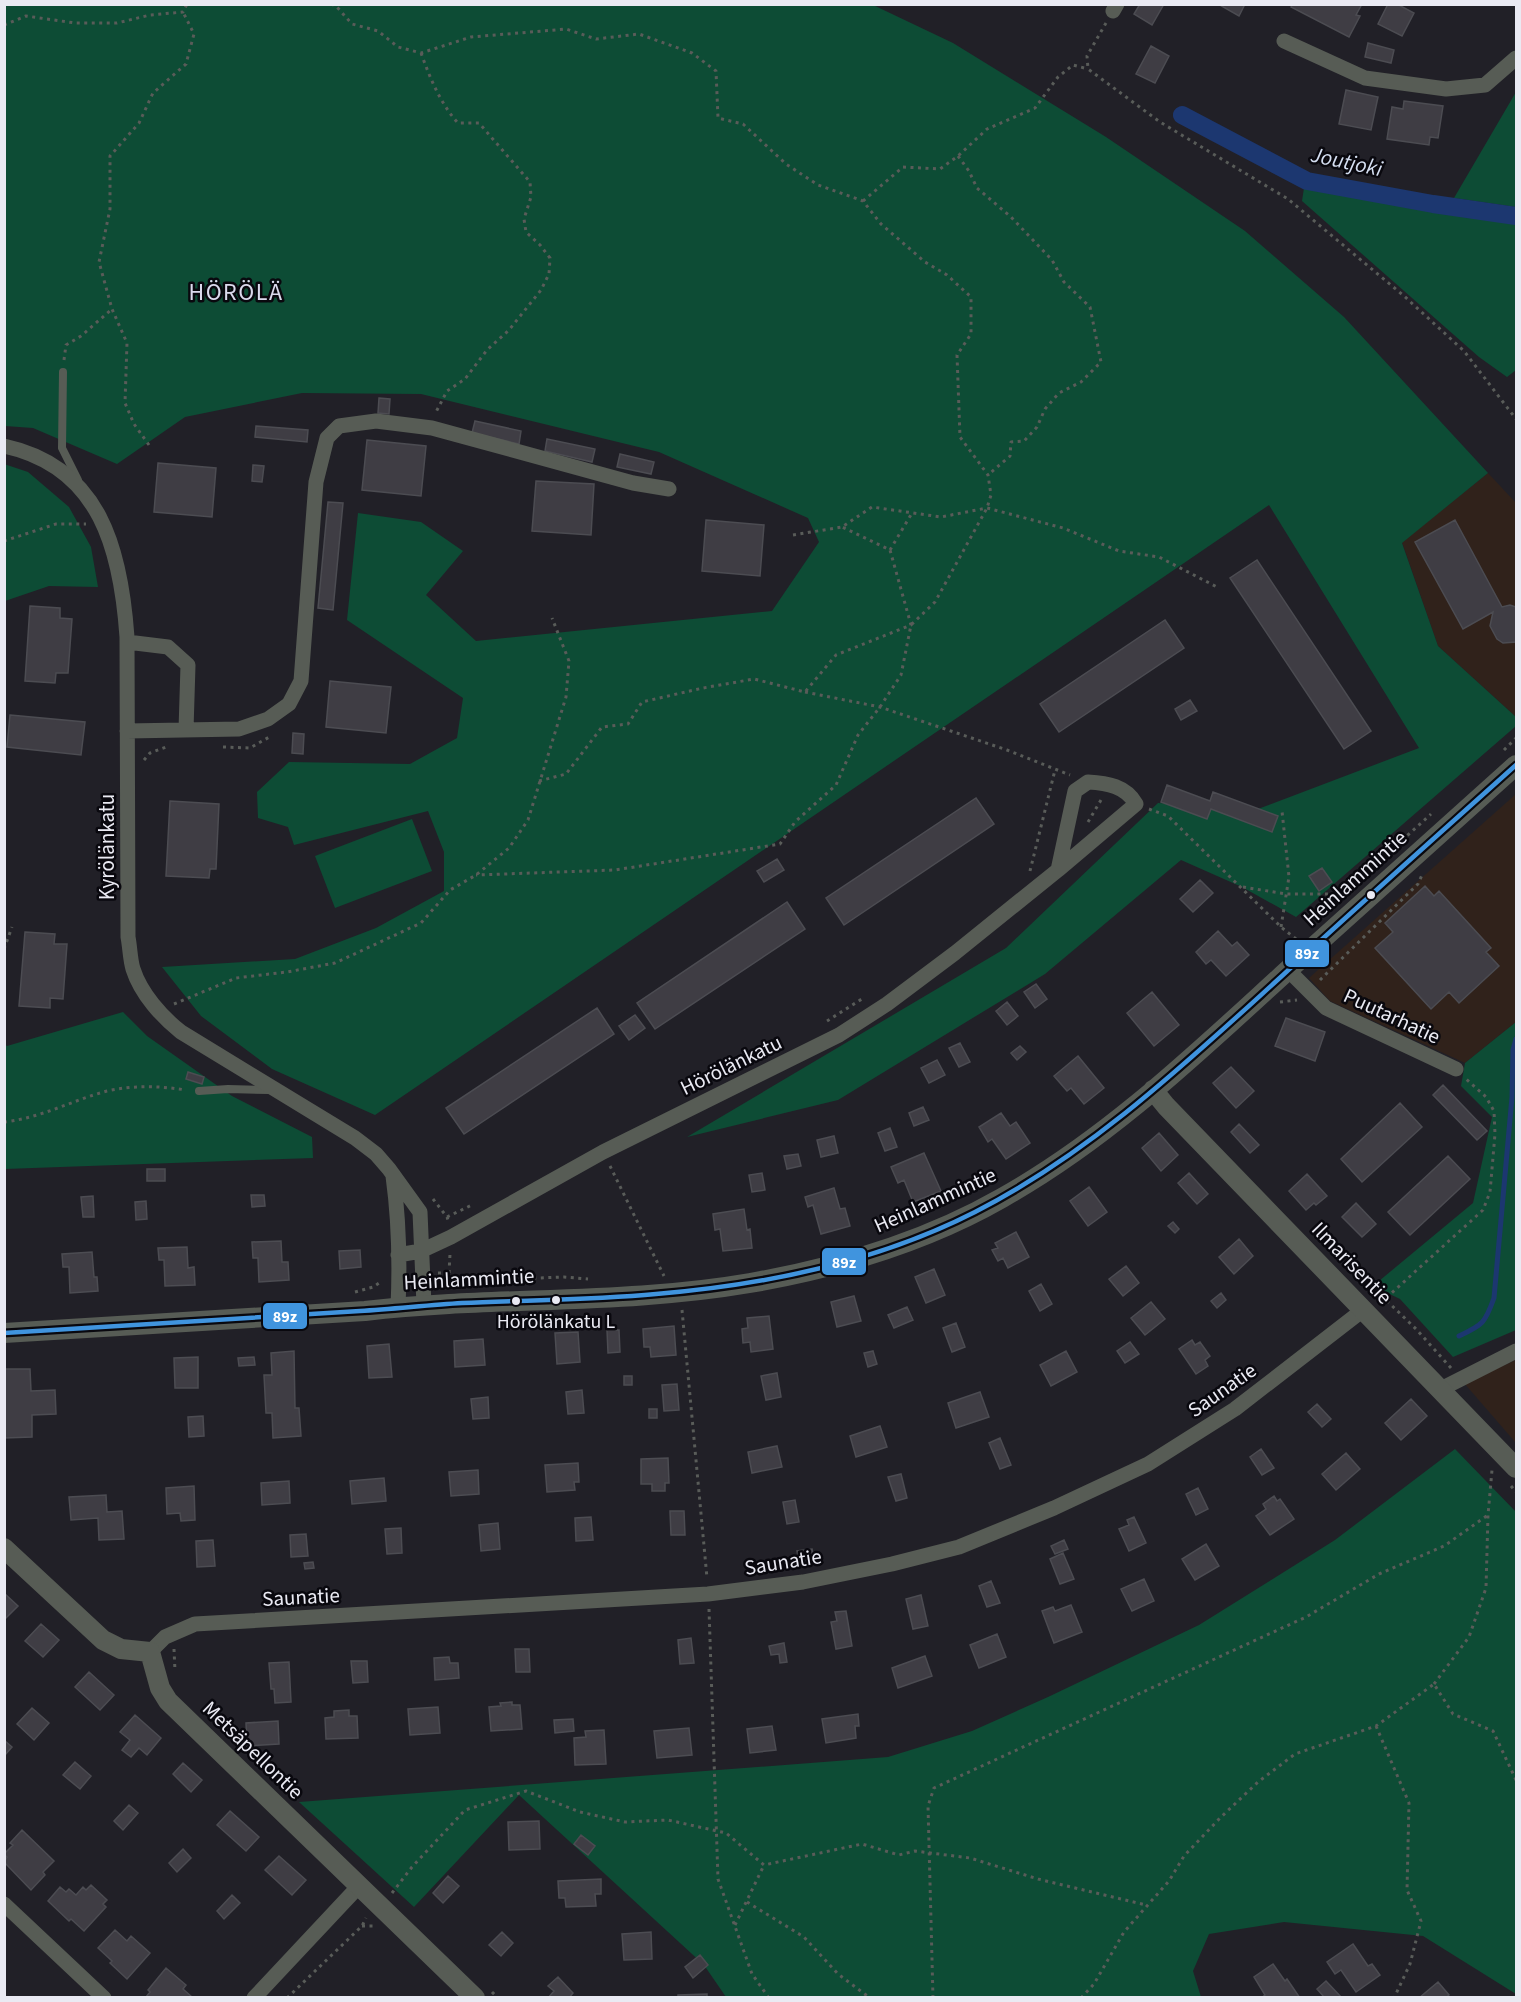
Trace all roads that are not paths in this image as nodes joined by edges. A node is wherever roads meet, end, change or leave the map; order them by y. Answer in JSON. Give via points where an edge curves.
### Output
{"nodes":[{"id":1,"x":1284,"y":41,"type":"dead end"},
{"id":2,"x":1516,"y":58,"type":"edge"},
{"id":3,"x":63,"y":372,"type":"road end"},
{"id":4,"x":4,"y":446,"type":"edge"},
{"id":5,"x":669,"y":489,"type":"dead end"},
{"id":6,"x":84,"y":492,"type":"junction"},
{"id":7,"x":127,"y":642,"type":"junction"},
{"id":8,"x":186,"y":730,"type":"junction"},
{"id":9,"x":128,"y":731,"type":"junction"},
{"id":10,"x":1516,"y":765,"type":"edge"},
{"id":11,"x":1058,"y":870,"type":"junction"},
{"id":12,"x":1288,"y":970,"type":"junction"},
{"id":13,"x":1456,"y":1069,"type":"road end"},
{"id":14,"x":1154,"y":1090,"type":"junction"},
{"id":15,"x":199,"y":1091,"type":"road end"},
{"id":16,"x":277,"y":1091,"type":"junction"},
{"id":17,"x":393,"y":1173,"type":"junction"},
{"id":18,"x":421,"y":1251,"type":"junction"},
{"id":19,"x":398,"y":1255,"type":"junction"},
{"id":20,"x":424,"y":1305,"type":"junction"},
{"id":21,"x":398,"y":1307,"type":"junction"},
{"id":22,"x":1363,"y":1310,"type":"junction"},
{"id":23,"x":4,"y":1333,"type":"edge"},
{"id":24,"x":1516,"y":1351,"type":"edge"},
{"id":25,"x":1441,"y":1389,"type":"junction"},
{"id":26,"x":1516,"y":1468,"type":"edge"},
{"id":27,"x":4,"y":1548,"type":"edge"},
{"id":28,"x":150,"y":1652,"type":"junction"},
{"id":29,"x":359,"y":1886,"type":"junction"},
{"id":30,"x":4,"y":1904,"type":"edge"},
{"id":31,"x":104,"y":1998,"type":"edge"},
{"id":32,"x":254,"y":1998,"type":"edge"},
{"id":33,"x":475,"y":1998,"type":"edge"}],
"edges":[{"from":1,"to":2,"type":"street","via":[[1365,78],[1446,89],[1485,84]]},
{"from":3,"to":6,"type":"lane","via":[[62,448]]},
{"from":4,"to":6,"type":"street","name":"Kyrölänkatu","via":[[48,463],[69,476]]},
{"from":5,"to":8,"type":"street","via":[[633,483],[432,428],[376,421],[339,426],[327,438],[316,482],[301,681],[290,704],[268,719],[239,729]]},
{"from":6,"to":7,"type":"street","name":"Kyrölänkatu","via":[[96,509],[118,561]]},
{"from":7,"to":8,"type":"street","via":[[168,646],[188,665]]},
{"from":7,"to":9,"type":"street","name":"Kyrölänkatu"},
{"from":8,"to":9,"type":"street"},
{"from":9,"to":16,"type":"street","name":"Kyrölänkatu","via":[[128,936],[133,970],[167,1021]]},
{"from":10,"to":12,"type":"street","name":"Heinlammintie"},
{"from":11,"to":11,"type":"street","name":"Hörölänkatu","via":[[1075,791],[1088,782],[1121,788],[1133,798],[1136,804]]},
{"from":11,"to":18,"type":"street","name":"Hörölänkatu","via":[[921,979],[839,1035],[603,1152]]},
{"from":12,"to":13,"type":"street","name":"Puutarhatie","via":[[1326,1008]]},
{"from":12,"to":14,"type":"street","name":"Heinlammintie"},
{"from":14,"to":20,"type":"street","name":"Heinlammintie","via":[[1078,1149],[1000,1200],[955,1222],[848,1261],[751,1283],[667,1295]]},
{"from":14,"to":22,"type":"street","name":"Ilmarisentie"},
{"from":15,"to":16,"type":"lane"},
{"from":16,"to":17,"type":"street","name":"Kyrölänkatu","via":[[355,1138]]},
{"from":17,"to":18,"type":"street","name":"Kyrölänkatu","via":[[420,1212]]},
{"from":17,"to":19,"type":"street"},
{"from":18,"to":19,"type":"street","name":"Hörölänkatu"},
{"from":18,"to":20,"type":"street","name":"Kyrölänkatu"},
{"from":19,"to":21,"type":"street"},
{"from":20,"to":21,"type":"street","name":"Heinlammintie"},
{"from":21,"to":23,"type":"street","name":"Heinlammintie"},
{"from":22,"to":25,"type":"street","name":"Ilmarisentie"},
{"from":22,"to":28,"type":"street","name":"Saunatie","via":[[1225,1415],[1148,1464],[959,1547],[803,1582],[708,1594],[195,1624],[165,1636]]},
{"from":24,"to":25,"type":"street"},
{"from":25,"to":26,"type":"street","name":"Ilmarisentie"},
{"from":27,"to":28,"type":"street","via":[[103,1640],[121,1649]]},
{"from":28,"to":29,"type":"street","name":"Metsäpellontie","via":[[160,1688],[168,1701]]},
{"from":29,"to":32,"type":"street"},
{"from":29,"to":33,"type":"street","name":"Metsäpellontie","via":[[383,1898]]},
{"from":30,"to":31,"type":"street"}]}
